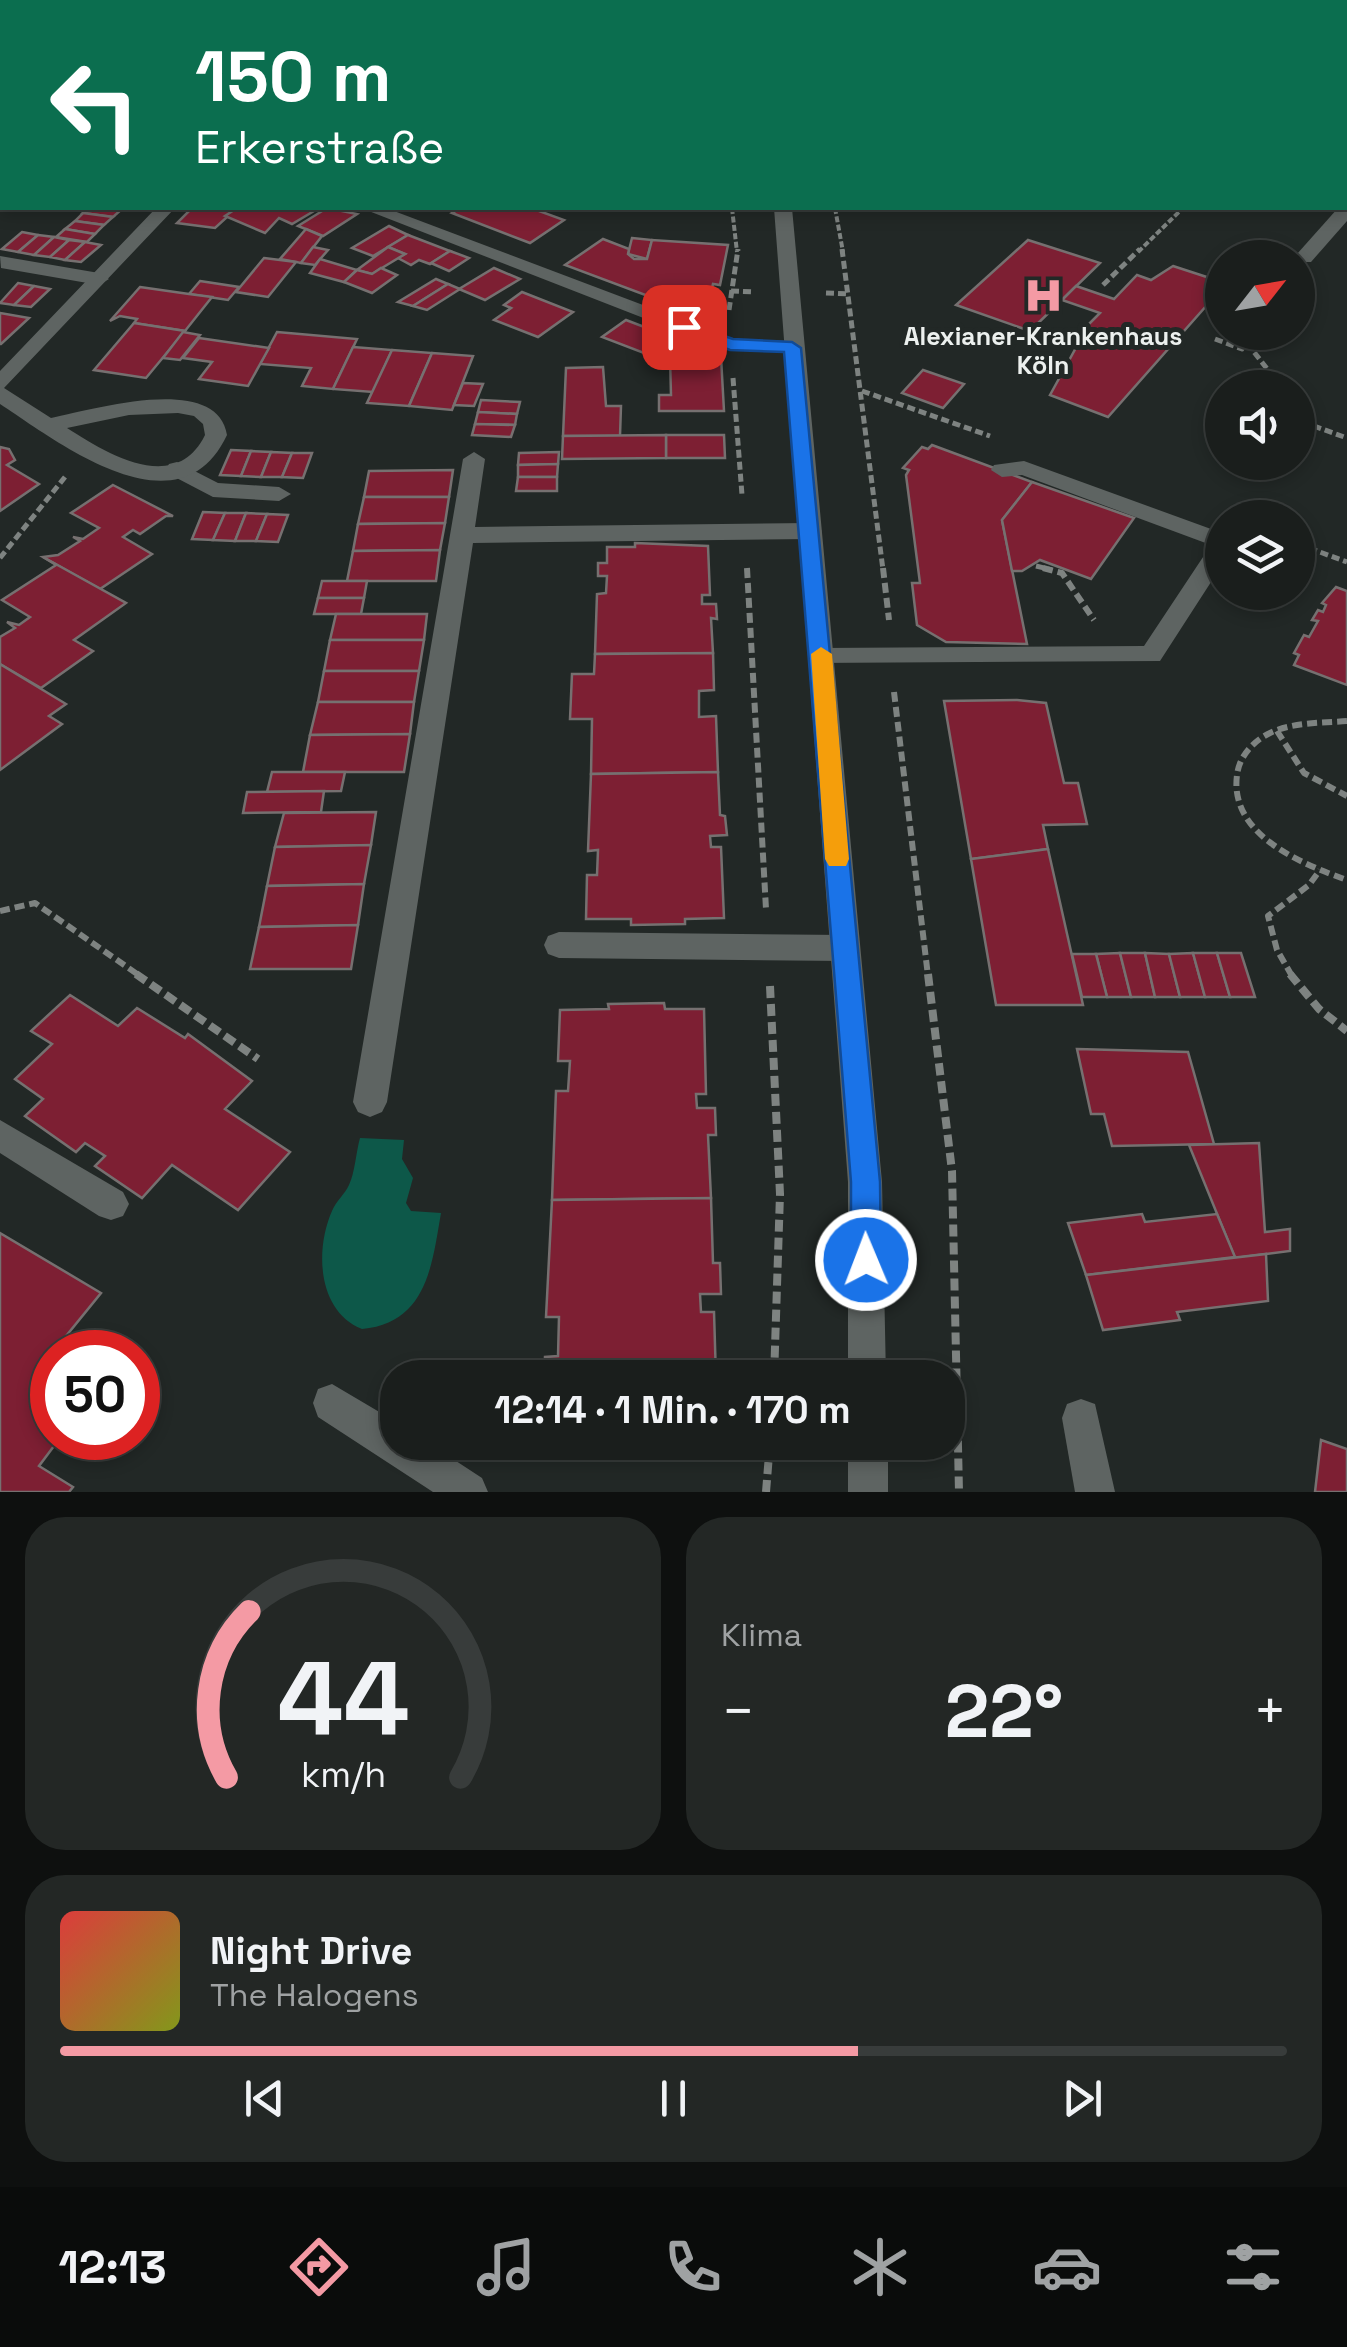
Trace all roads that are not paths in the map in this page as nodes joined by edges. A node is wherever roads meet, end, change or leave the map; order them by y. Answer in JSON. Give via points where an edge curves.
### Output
{"nodes":[{"id":1,"x":164,"y":210,"type":"edge"},
{"id":2,"x":375,"y":210,"type":"edge"},
{"id":3,"x":783,"y":210,"type":"edge"},
{"id":4,"x":1346,"y":210,"type":"edge"},
{"id":5,"x":1315,"y":245,"type":"edge"},
{"id":6,"x":0,"y":262,"type":"edge"},
{"id":7,"x":99,"y":279,"type":"junction"},
{"id":8,"x":792,"y":348,"type":"junction"},
{"id":9,"x":0,"y":383,"type":"edge"},
{"id":10,"x":0,"y":394,"type":"edge"},
{"id":11,"x":49,"y":425,"type":"junction"},
{"id":12,"x":474,"y":459,"type":"dead end"},
{"id":13,"x":178,"y":469,"type":"junction"},
{"id":14,"x":1002,"y":470,"type":"dead end"},
{"id":15,"x":279,"y":494,"type":"dead end"},
{"id":16,"x":810,"y":531,"type":"junction"},
{"id":17,"x":462,"y":535,"type":"junction"},
{"id":18,"x":1205,"y":537,"type":"edge"},
{"id":19,"x":1205,"y":571,"type":"edge"},
{"id":20,"x":822,"y":656,"type":"junction"},
{"id":21,"x":559,"y":945,"type":"dead end"},
{"id":22,"x":844,"y":948,"type":"junction"},
{"id":23,"x":370,"y":1102,"type":"dead end"},
{"id":24,"x":0,"y":1135,"type":"edge"},
{"id":25,"x":111,"y":1204,"type":"dead end"},
{"id":26,"x":867,"y":1360,"type":"edge"},
{"id":27,"x":332,"y":1404,"type":"dead end"},
{"id":28,"x":1082,"y":1418,"type":"dead end"},
{"id":29,"x":868,"y":1460,"type":"edge"},
{"id":30,"x":468,"y":1492,"type":"edge"},
{"id":31,"x":868,"y":1492,"type":"edge"},
{"id":32,"x":1095,"y":1492,"type":"edge"}],
"edges":[{"from":1,"to":7,"type":"street"},
{"from":2,"to":8,"type":"street","via":[[730,344]]},
{"from":3,"to":8,"type":"street"},
{"from":4,"to":5,"type":"street"},
{"from":6,"to":7,"type":"street"},
{"from":7,"to":9,"type":"street"},
{"from":8,"to":16,"type":"street"},
{"from":10,"to":11,"type":"street"},
{"from":11,"to":13,"type":"street","via":[[136,472]]},
{"from":11,"to":13,"type":"street","via":[[160,407],[202,412],[214,424],[216,440],[209,455]]},
{"from":12,"to":17,"type":"street"},
{"from":13,"to":15,"type":"street","via":[[214,490]]},
{"from":14,"to":18,"type":"street","via":[[1024,468]]},
{"from":16,"to":17,"type":"street"},
{"from":16,"to":20,"type":"street"},
{"from":17,"to":23,"type":"street"},
{"from":19,"to":20,"type":"street","via":[[1152,655]]},
{"from":20,"to":22,"type":"street"},
{"from":21,"to":22,"type":"street"},
{"from":22,"to":26,"type":"street","via":[[865,1182]]},
{"from":24,"to":25,"type":"street"},
{"from":27,"to":30,"type":"street"},
{"from":28,"to":32,"type":"street"},
{"from":29,"to":31,"type":"street"}]}
